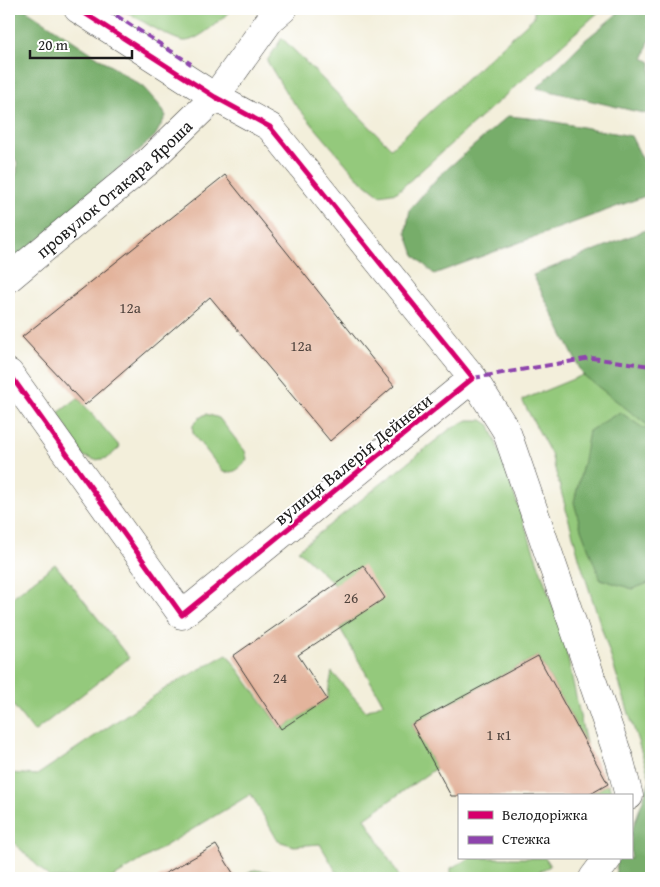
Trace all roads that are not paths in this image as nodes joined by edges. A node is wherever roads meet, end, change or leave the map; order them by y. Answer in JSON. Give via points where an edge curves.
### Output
{"nodes":[{"id":1,"x":78,"y":9,"type":"edge"},
{"id":2,"x":283,"y":9,"type":"edge"},
{"id":3,"x":215,"y":97,"type":"junction"},
{"id":4,"x":9,"y":278,"type":"edge"},
{"id":5,"x":9,"y":373,"type":"edge"},
{"id":6,"x":473,"y":378,"type":"junction"},
{"id":7,"x":628,"y":794,"type":"edge"},
{"id":8,"x":606,"y":860,"type":"edge"},
{"id":9,"x":593,"y":878,"type":"edge"}],
"edges":[{"from":1,"to":3,"type":"street"},
{"from":2,"to":3,"type":"street","name":"провулок Отакара Яроша","via":[[270,20]]},
{"from":3,"to":4,"type":"street","name":"провулок Отакара Яроша","via":[[149,161]]},
{"from":3,"to":6,"type":"street","via":[[270,127]]},
{"from":5,"to":6,"type":"street","name":"вулиця Валерія Дейнеки","via":[[182,615]]},
{"from":6,"to":7,"type":"street","via":[[506,430]]},
{"from":8,"to":9,"type":"street"}]}
